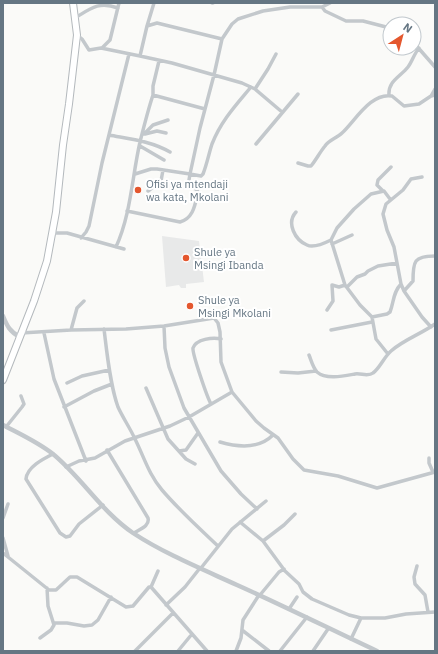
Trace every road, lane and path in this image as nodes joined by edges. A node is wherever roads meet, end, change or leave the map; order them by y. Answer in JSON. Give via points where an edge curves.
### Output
{"nodes":[{"id":1,"x":73,"y":3,"type":"edge"},
{"id":2,"x":119,"y":3,"type":"edge"},
{"id":3,"x":154,"y":3,"type":"edge"},
{"id":4,"x":330,"y":3,"type":"edge"},
{"id":5,"x":322,"y":7,"type":"junction"},
{"id":6,"x":118,"y":8,"type":"junction"},
{"id":7,"x":75,"y":18,"type":"junction"},
{"id":8,"x":147,"y":26,"type":"junction"},
{"id":9,"x":382,"y":26,"type":"edge"},
{"id":10,"x":77,"y":35,"type":"junction"},
{"id":11,"x":222,"y":39,"type":"junction"},
{"id":12,"x":102,"y":48,"type":"junction"},
{"id":13,"x":422,"y":52,"type":"edge"},
{"id":14,"x":129,"y":54,"type":"junction"},
{"id":15,"x":276,"y":54,"type":"dead end"},
{"id":16,"x":140,"y":56,"type":"junction"},
{"id":17,"x":414,"y":56,"type":"edge"},
{"id":18,"x":159,"y":61,"type":"junction"},
{"id":19,"x":435,"y":67,"type":"edge"},
{"id":20,"x":214,"y":75,"type":"junction"},
{"id":21,"x":251,"y":87,"type":"junction"},
{"id":22,"x":255,"y":89,"type":"junction"},
{"id":23,"x":435,"y":89,"type":"edge"},
{"id":24,"x":153,"y":94,"type":"junction"},
{"id":25,"x":298,"y":94,"type":"dead end"},
{"id":26,"x":389,"y":95,"type":"junction"},
{"id":27,"x":433,"y":96,"type":"edge"},
{"id":28,"x":205,"y":109,"type":"junction"},
{"id":29,"x":282,"y":112,"type":"junction"},
{"id":30,"x":168,"y":120,"type":"dead end"},
{"id":31,"x":166,"y":133,"type":"dead end"},
{"id":32,"x":109,"y":135,"type":"junction"},
{"id":33,"x":143,"y":135,"type":"junction"},
{"id":34,"x":140,"y":144,"type":"junction"},
{"id":35,"x":256,"y":144,"type":"dead end"},
{"id":36,"x":170,"y":152,"type":"dead end"},
{"id":37,"x":164,"y":160,"type":"dead end"},
{"id":38,"x":298,"y":163,"type":"dead end"},
{"id":39,"x":391,"y":167,"type":"dead end"},
{"id":40,"x":163,"y":170,"type":"junction"},
{"id":41,"x":135,"y":174,"type":"junction"},
{"id":42,"x":190,"y":174,"type":"junction"},
{"id":43,"x":422,"y":177,"type":"dead end"},
{"id":44,"x":148,"y":191,"type":"dead end"},
{"id":45,"x":384,"y":191,"type":"junction"},
{"id":46,"x":390,"y":199,"type":"junction"},
{"id":47,"x":127,"y":211,"type":"junction"},
{"id":48,"x":296,"y":212,"type":"dead end"},
{"id":49,"x":53,"y":234,"type":"junction"},
{"id":50,"x":352,"y":234,"type":"dead end"},
{"id":51,"x":81,"y":238,"type":"junction"},
{"id":52,"x":332,"y":242,"type":"junction"},
{"id":53,"x":116,"y":247,"type":"junction"},
{"id":54,"x":124,"y":249,"type":"dead end"},
{"id":55,"x":435,"y":256,"type":"edge"},
{"id":56,"x":397,"y":263,"type":"junction"},
{"id":57,"x":402,"y":284,"type":"junction"},
{"id":58,"x":346,"y":286,"type":"junction"},
{"id":59,"x":404,"y":291,"type":"junction"},
{"id":60,"x":84,"y":301,"type":"dead end"},
{"id":61,"x":328,"y":310,"type":"dead end"},
{"id":62,"x":3,"y":316,"type":"edge"},
{"id":63,"x":372,"y":317,"type":"junction"},
{"id":64,"x":372,"y":322,"type":"junction"},
{"id":65,"x":433,"y":325,"type":"edge"},
{"id":66,"x":164,"y":326,"type":"junction"},
{"id":67,"x":104,"y":329,"type":"junction"},
{"id":68,"x":70,"y":330,"type":"junction"},
{"id":69,"x":331,"y":330,"type":"dead end"},
{"id":70,"x":44,"y":332,"type":"junction"},
{"id":71,"x":20,"y":335,"type":"junction"},
{"id":72,"x":221,"y":339,"type":"junction"},
{"id":73,"x":388,"y":354,"type":"junction"},
{"id":74,"x":309,"y":355,"type":"dead end"},
{"id":75,"x":109,"y":370,"type":"junction"},
{"id":76,"x":316,"y":371,"type":"junction"},
{"id":77,"x":281,"y":372,"type":"dead end"},
{"id":78,"x":3,"y":380,"type":"edge"},
{"id":79,"x":67,"y":383,"type":"dead end"},
{"id":80,"x":112,"y":384,"type":"junction"},
{"id":81,"x":146,"y":388,"type":"dead end"},
{"id":82,"x":232,"y":392,"type":"junction"},
{"id":83,"x":21,"y":396,"type":"dead end"},
{"id":84,"x":211,"y":404,"type":"junction"},
{"id":85,"x":64,"y":407,"type":"junction"},
{"id":86,"x":189,"y":418,"type":"junction"},
{"id":87,"x":4,"y":426,"type":"edge"},
{"id":88,"x":163,"y":429,"type":"junction"},
{"id":89,"x":198,"y":433,"type":"junction"},
{"id":90,"x":273,"y":435,"type":"junction"},
{"id":91,"x":135,"y":437,"type":"junction"},
{"id":92,"x":220,"y":442,"type":"dead end"},
{"id":93,"x":107,"y":450,"type":"junction"},
{"id":94,"x":179,"y":451,"type":"junction"},
{"id":95,"x":53,"y":454,"type":"junction"},
{"id":96,"x":429,"y":458,"type":"dead end"},
{"id":97,"x":86,"y":461,"type":"junction"},
{"id":98,"x":195,"y":464,"type":"dead end"},
{"id":99,"x":66,"y":467,"type":"junction"},
{"id":100,"x":434,"y":472,"type":"edge"},
{"id":101,"x":266,"y":501,"type":"dead end"},
{"id":102,"x":8,"y":504,"type":"dead end"},
{"id":103,"x":103,"y":505,"type":"junction"},
{"id":104,"x":257,"y":509,"type":"junction"},
{"id":105,"x":295,"y":514,"type":"dead end"},
{"id":106,"x":3,"y":518,"type":"edge"},
{"id":107,"x":240,"y":522,"type":"junction"},
{"id":108,"x":134,"y":533,"type":"junction"},
{"id":109,"x":3,"y":538,"type":"edge"},
{"id":110,"x":263,"y":541,"type":"junction"},
{"id":111,"x":218,"y":546,"type":"junction"},
{"id":112,"x":3,"y":553,"type":"edge"},
{"id":113,"x":8,"y":556,"type":"junction"},
{"id":114,"x":418,"y":566,"type":"dead end"},
{"id":115,"x":200,"y":568,"type":"junction"},
{"id":116,"x":284,"y":569,"type":"junction"},
{"id":117,"x":158,"y":571,"type":"dead end"},
{"id":118,"x":151,"y":587,"type":"junction"},
{"id":119,"x":47,"y":588,"type":"junction"},
{"id":120,"x":259,"y":595,"type":"junction"},
{"id":121,"x":111,"y":597,"type":"junction"},
{"id":122,"x":297,"y":597,"type":"dead end"},
{"id":123,"x":166,"y":605,"type":"junction"},
{"id":124,"x":289,"y":609,"type":"junction"},
{"id":125,"x":428,"y":612,"type":"junction"},
{"id":126,"x":435,"y":612,"type":"edge"},
{"id":127,"x":173,"y":613,"type":"junction"},
{"id":128,"x":307,"y":617,"type":"junction"},
{"id":129,"x":361,"y":618,"type":"junction"},
{"id":130,"x":54,"y":623,"type":"junction"},
{"id":131,"x":328,"y":629,"type":"junction"},
{"id":132,"x":242,"y":630,"type":"junction"},
{"id":133,"x":192,"y":634,"type":"junction"},
{"id":134,"x":40,"y":638,"type":"dead end"},
{"id":135,"x":351,"y":639,"type":"junction"},
{"id":136,"x":135,"y":651,"type":"edge"},
{"id":137,"x":178,"y":651,"type":"edge"},
{"id":138,"x":206,"y":651,"type":"edge"},
{"id":139,"x":236,"y":651,"type":"edge"},
{"id":140,"x":269,"y":651,"type":"edge"},
{"id":141,"x":280,"y":651,"type":"edge"},
{"id":142,"x":314,"y":651,"type":"edge"},
{"id":143,"x":377,"y":651,"type":"edge"}],
"edges":[{"from":1,"to":7,"type":"highway"},
{"from":2,"to":6,"type":"street"},
{"from":3,"to":8,"type":"street"},
{"from":4,"to":5,"type":"street"},
{"from":5,"to":9,"type":"street","via":[[346,21],[363,21]]},
{"from":5,"to":11,"type":"street","via":[[284,7],[244,17],[232,24]]},
{"from":6,"to":7,"type":"street","via":[[99,5]]},
{"from":6,"to":12,"type":"street","via":[[110,40]]},
{"from":7,"to":10,"type":"highway"},
{"from":8,"to":11,"type":"street","via":[[157,23]]},
{"from":8,"to":16,"type":"street"},
{"from":10,"to":12,"type":"street","via":[[82,38],[89,50]]},
{"from":10,"to":49,"type":"highway"},
{"from":11,"to":20,"type":"street"},
{"from":12,"to":14,"type":"street"},
{"from":13,"to":19,"type":"street"},
{"from":14,"to":16,"type":"street"},
{"from":14,"to":32,"type":"street"},
{"from":15,"to":22,"type":"street"},
{"from":16,"to":18,"type":"street"},
{"from":17,"to":26,"type":"street","via":[[409,66],[389,87]]},
{"from":18,"to":20,"type":"street"},
{"from":18,"to":24,"type":"street"},
{"from":20,"to":21,"type":"street"},
{"from":20,"to":28,"type":"street"},
{"from":21,"to":22,"type":"street"},
{"from":21,"to":42,"type":"street","via":[[232,108],[219,129],[203,174]]},
{"from":22,"to":29,"type":"street"},
{"from":23,"to":27,"type":"street"},
{"from":24,"to":28,"type":"street"},
{"from":24,"to":33,"type":"street"},
{"from":25,"to":29,"type":"street"},
{"from":26,"to":27,"type":"street","via":[[404,106],[419,104]]},
{"from":26,"to":38,"type":"street","via":[[375,99],[359,113],[344,131],[326,144],[311,166]]},
{"from":28,"to":42,"type":"street"},
{"from":29,"to":35,"type":"street"},
{"from":30,"to":33,"type":"street","via":[[153,125]]},
{"from":31,"to":33,"type":"street","via":[[157,131]]},
{"from":32,"to":34,"type":"street"},
{"from":32,"to":51,"type":"street","via":[[89,226]]},
{"from":33,"to":34,"type":"street"},
{"from":34,"to":36,"type":"street","via":[[156,145]]},
{"from":34,"to":37,"type":"street"},
{"from":34,"to":41,"type":"street"},
{"from":39,"to":45,"type":"street","via":[[377,183]]},
{"from":40,"to":41,"type":"street","via":[[151,169]]},
{"from":40,"to":42,"type":"street"},
{"from":40,"to":44,"type":"street","via":[[161,181]]},
{"from":41,"to":47,"type":"street"},
{"from":42,"to":47,"type":"street","via":[[188,186],[198,192],[193,212],[184,221],[176,222]]},
{"from":43,"to":46,"type":"street","via":[[411,179],[403,190]]},
{"from":45,"to":46,"type":"street"},
{"from":45,"to":52,"type":"street","via":[[371,194],[354,209],[337,228]]},
{"from":46,"to":56,"type":"street","via":[[383,214]]},
{"from":47,"to":53,"type":"street"},
{"from":48,"to":52,"type":"street","via":[[291,220],[291,228],[297,238],[308,246]]},
{"from":49,"to":51,"type":"street","via":[[64,232]]},
{"from":49,"to":71,"type":"highway","via":[[41,282]]},
{"from":50,"to":52,"type":"street"},
{"from":51,"to":53,"type":"street"},
{"from":52,"to":58,"type":"street"},
{"from":53,"to":54,"type":"street"},
{"from":55,"to":59,"type":"street","via":[[420,257],[416,260],[413,281]]},
{"from":56,"to":57,"type":"street"},
{"from":56,"to":58,"type":"street","via":[[378,266]]},
{"from":57,"to":59,"type":"street"},
{"from":57,"to":63,"type":"street","via":[[396,289],[390,312]]},
{"from":58,"to":61,"type":"street","via":[[332,285],[333,301]]},
{"from":58,"to":63,"type":"street"},
{"from":59,"to":65,"type":"street","via":[[422,317]]},
{"from":60,"to":68,"type":"street","via":[[77,308]]},
{"from":62,"to":71,"type":"street","via":[[8,328]]},
{"from":63,"to":64,"type":"street"},
{"from":64,"to":69,"type":"street"},
{"from":64,"to":73,"type":"street","via":[[376,339]]},
{"from":65,"to":73,"type":"street"},
{"from":66,"to":67,"type":"street"},
{"from":66,"to":72,"type":"street","via":[[214,318],[218,323]]},
{"from":66,"to":86,"type":"street","via":[[168,367]]},
{"from":67,"to":68,"type":"street"},
{"from":67,"to":75,"type":"street"},
{"from":68,"to":70,"type":"street"},
{"from":70,"to":71,"type":"street"},
{"from":70,"to":85,"type":"street","via":[[52,373]]},
{"from":71,"to":78,"type":"highway"},
{"from":72,"to":82,"type":"street","via":[[221,362]]},
{"from":72,"to":84,"type":"street","via":[[211,338],[193,349]]},
{"from":73,"to":76,"type":"street","via":[[375,372],[370,374],[327,376]]},
{"from":74,"to":76,"type":"street"},
{"from":75,"to":79,"type":"street","via":[[82,376]]},
{"from":75,"to":80,"type":"street"},
{"from":76,"to":77,"type":"street"},
{"from":80,"to":85,"type":"street"},
{"from":80,"to":91,"type":"street","via":[[119,408]]},
{"from":81,"to":88,"type":"street"},
{"from":82,"to":84,"type":"street"},
{"from":82,"to":90,"type":"street","via":[[251,415]]},
{"from":83,"to":87,"type":"street","via":[[24,404]]},
{"from":84,"to":86,"type":"street"},
{"from":85,"to":97,"type":"street"},
{"from":86,"to":88,"type":"street"},
{"from":86,"to":89,"type":"street"},
{"from":87,"to":95,"type":"street"},
{"from":88,"to":91,"type":"street"},
{"from":88,"to":94,"type":"street"},
{"from":89,"to":94,"type":"street","via":[[187,449]]},
{"from":89,"to":104,"type":"street","via":[[221,471]]},
{"from":90,"to":92,"type":"street","via":[[251,445]]},
{"from":90,"to":100,"type":"street","via":[[306,471],[338,476],[374,488]]},
{"from":91,"to":93,"type":"street"},
{"from":91,"to":111,"type":"street","via":[[148,468],[162,490]]},
{"from":93,"to":97,"type":"street"},
{"from":93,"to":108,"type":"street","via":[[149,521]]},
{"from":94,"to":98,"type":"street","via":[[189,462]]},
{"from":95,"to":99,"type":"street"},
{"from":95,"to":103,"type":"street","via":[[33,467],[26,479],[60,533],[66,537],[70,536],[79,524]]},
{"from":96,"to":100,"type":"street"},
{"from":97,"to":99,"type":"street","via":[[79,461]]},
{"from":99,"to":103,"type":"street"},
{"from":101,"to":104,"type":"street"},
{"from":102,"to":106,"type":"street"},
{"from":103,"to":108,"type":"street"},
{"from":104,"to":107,"type":"street"},
{"from":105,"to":110,"type":"street"},
{"from":107,"to":110,"type":"street"},
{"from":107,"to":111,"type":"street"},
{"from":108,"to":115,"type":"street"},
{"from":109,"to":113,"type":"street"},
{"from":110,"to":116,"type":"street"},
{"from":111,"to":115,"type":"street"},
{"from":112,"to":113,"type":"street"},
{"from":113,"to":119,"type":"street"},
{"from":114,"to":125,"type":"street","via":[[414,576],[415,584],[426,595]]},
{"from":115,"to":120,"type":"street"},
{"from":115,"to":123,"type":"street"},
{"from":116,"to":120,"type":"street"},
{"from":116,"to":129,"type":"street","via":[[307,596]]},
{"from":117,"to":118,"type":"street"},
{"from":118,"to":121,"type":"street","via":[[130,607]]},
{"from":118,"to":123,"type":"street"},
{"from":119,"to":121,"type":"street","via":[[56,590],[70,577],[77,577]]},
{"from":119,"to":130,"type":"street","via":[[48,606]]},
{"from":120,"to":124,"type":"street"},
{"from":120,"to":132,"type":"street","via":[[243,620]]},
{"from":121,"to":130,"type":"street","via":[[98,620],[92,625]]},
{"from":122,"to":124,"type":"street"},
{"from":123,"to":127,"type":"street"},
{"from":124,"to":128,"type":"street"},
{"from":125,"to":126,"type":"street"},
{"from":125,"to":129,"type":"street","via":[[386,618]]},
{"from":127,"to":133,"type":"street"},
{"from":127,"to":136,"type":"street"},
{"from":128,"to":131,"type":"street"},
{"from":128,"to":141,"type":"street"},
{"from":129,"to":135,"type":"street"},
{"from":130,"to":134,"type":"street","via":[[51,630]]},
{"from":131,"to":135,"type":"street"},
{"from":131,"to":142,"type":"street"},
{"from":132,"to":139,"type":"street"},
{"from":132,"to":140,"type":"street"},
{"from":133,"to":137,"type":"street"},
{"from":133,"to":138,"type":"street"},
{"from":135,"to":143,"type":"street"}]}
